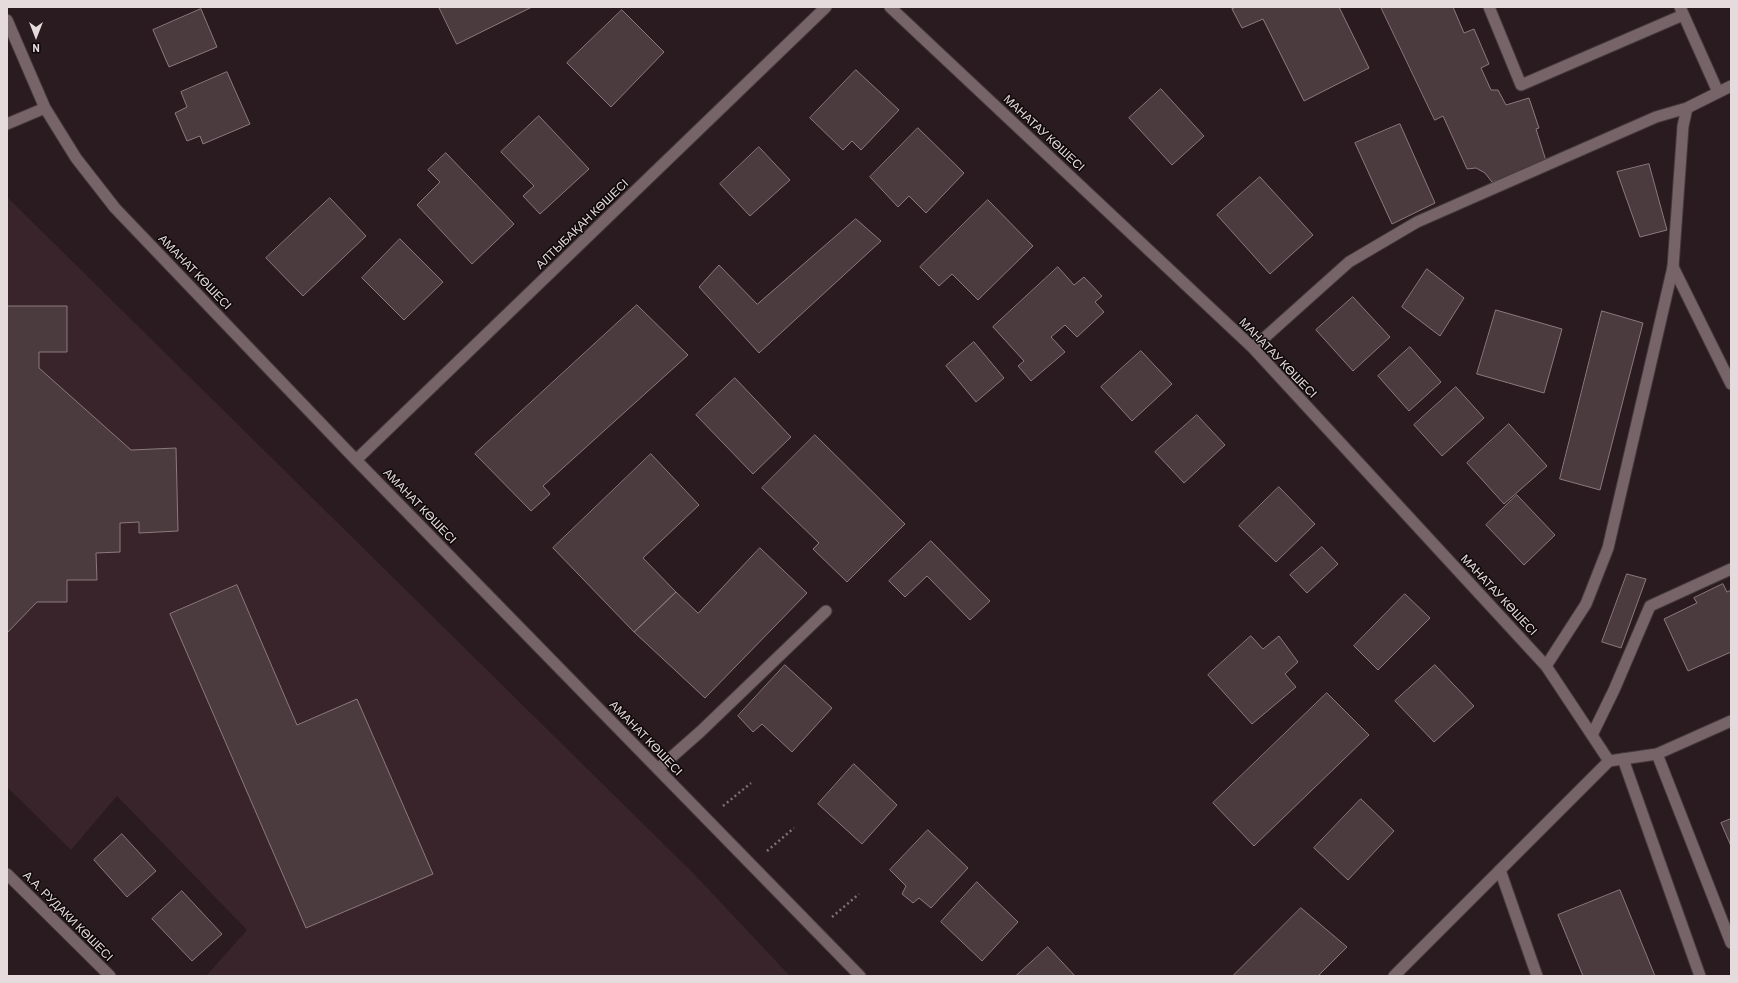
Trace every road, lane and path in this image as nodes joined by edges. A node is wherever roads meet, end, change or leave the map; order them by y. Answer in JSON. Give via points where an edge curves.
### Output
{"nodes":[{"id":1,"x":826,"y":7,"type":"edge"},
{"id":2,"x":890,"y":7,"type":"edge"},
{"id":3,"x":1489,"y":7,"type":"edge"},
{"id":4,"x":1682,"y":11,"type":"edge"},
{"id":5,"x":7,"y":20,"type":"edge"},
{"id":6,"x":1731,"y":86,"type":"edge"},
{"id":7,"x":1718,"y":92,"type":"junction"},
{"id":8,"x":46,"y":108,"type":"junction"},
{"id":9,"x":1687,"y":108,"type":"junction"},
{"id":10,"x":7,"y":124,"type":"edge"},
{"id":11,"x":1673,"y":267,"type":"junction"},
{"id":12,"x":1253,"y":348,"type":"junction"},
{"id":13,"x":1731,"y":384,"type":"edge"},
{"id":14,"x":356,"y":460,"type":"junction"},
{"id":15,"x":1731,"y":569,"type":"edge"},
{"id":16,"x":826,"y":611,"type":"dead end"},
{"id":17,"x":1546,"y":666,"type":"junction"},
{"id":18,"x":1731,"y":721,"type":"edge"},
{"id":19,"x":1592,"y":735,"type":"junction"},
{"id":20,"x":1657,"y":754,"type":"junction"},
{"id":21,"x":1623,"y":759,"type":"junction"},
{"id":22,"x":1609,"y":761,"type":"junction"},
{"id":23,"x":658,"y":769,"type":"junction"},
{"id":24,"x":750,"y":783,"type":"dead end"},
{"id":25,"x":707,"y":820,"type":"junction"},
{"id":26,"x":794,"y":828,"type":"dead end"},
{"id":27,"x":751,"y":865,"type":"junction"},
{"id":28,"x":1500,"y":870,"type":"junction"},
{"id":29,"x":7,"y":874,"type":"edge"},
{"id":30,"x":859,"y":894,"type":"dead end"},
{"id":31,"x":816,"y":931,"type":"junction"},
{"id":32,"x":1731,"y":942,"type":"edge"},
{"id":33,"x":110,"y":976,"type":"edge"},
{"id":34,"x":860,"y":976,"type":"edge"},
{"id":35,"x":1394,"y":976,"type":"edge"},
{"id":36,"x":1538,"y":976,"type":"edge"},
{"id":37,"x":1700,"y":976,"type":"edge"}],
"edges":[{"from":1,"to":14,"type":"street","name":"АЛТЫБАҚАН КӨШЕСІ"},
{"from":2,"to":12,"type":"street","name":"МАНАТАУ КӨШЕСІ"},
{"from":3,"to":4,"type":"street","via":[[1521,84]]},
{"from":4,"to":7,"type":"street"},
{"from":5,"to":8,"type":"street","name":"АМАНАТ КӨШЕСІ"},
{"from":6,"to":7,"type":"street"},
{"from":7,"to":9,"type":"street"},
{"from":8,"to":10,"type":"street"},
{"from":8,"to":14,"type":"street","name":"АМАНАТ КӨШЕСІ","via":[[76,158],[116,208]]},
{"from":9,"to":11,"type":"street","via":[[1683,126]]},
{"from":9,"to":12,"type":"street","via":[[1656,117],[1417,222],[1349,262]]},
{"from":11,"to":13,"type":"street"},
{"from":11,"to":17,"type":"street","via":[[1608,548],[1586,604]]},
{"from":12,"to":17,"type":"street","name":"МАНАТАУ КӨШЕСІ"},
{"from":14,"to":23,"type":"street","name":"АМАНАТ КӨШЕСІ"},
{"from":15,"to":19,"type":"street","via":[[1650,606]]},
{"from":16,"to":23,"type":"street"},
{"from":17,"to":19,"type":"street","name":"МАНАТАУ КӨШЕСІ"},
{"from":18,"to":20,"type":"street"},
{"from":19,"to":22,"type":"street","name":"МАНАТАУ КӨШЕСІ"},
{"from":20,"to":21,"type":"street"},
{"from":20,"to":32,"type":"street"},
{"from":21,"to":22,"type":"street"},
{"from":21,"to":37,"type":"street"},
{"from":22,"to":28,"type":"street"},
{"from":23,"to":25,"type":"street","name":"АМАНАТ КӨШЕСІ"},
{"from":24,"to":25,"type":"path"},
{"from":25,"to":27,"type":"street","name":"АМАНАТ КӨШЕСІ"},
{"from":26,"to":27,"type":"path"},
{"from":27,"to":31,"type":"street","name":"АМАНАТ КӨШЕСІ"},
{"from":28,"to":35,"type":"street"},
{"from":28,"to":36,"type":"street"},
{"from":29,"to":33,"type":"street","name":"А.А. РУДАКИ КӨШЕСІ"},
{"from":30,"to":31,"type":"path"},
{"from":31,"to":34,"type":"street","name":"АМАНАТ КӨШЕСІ"}]}
